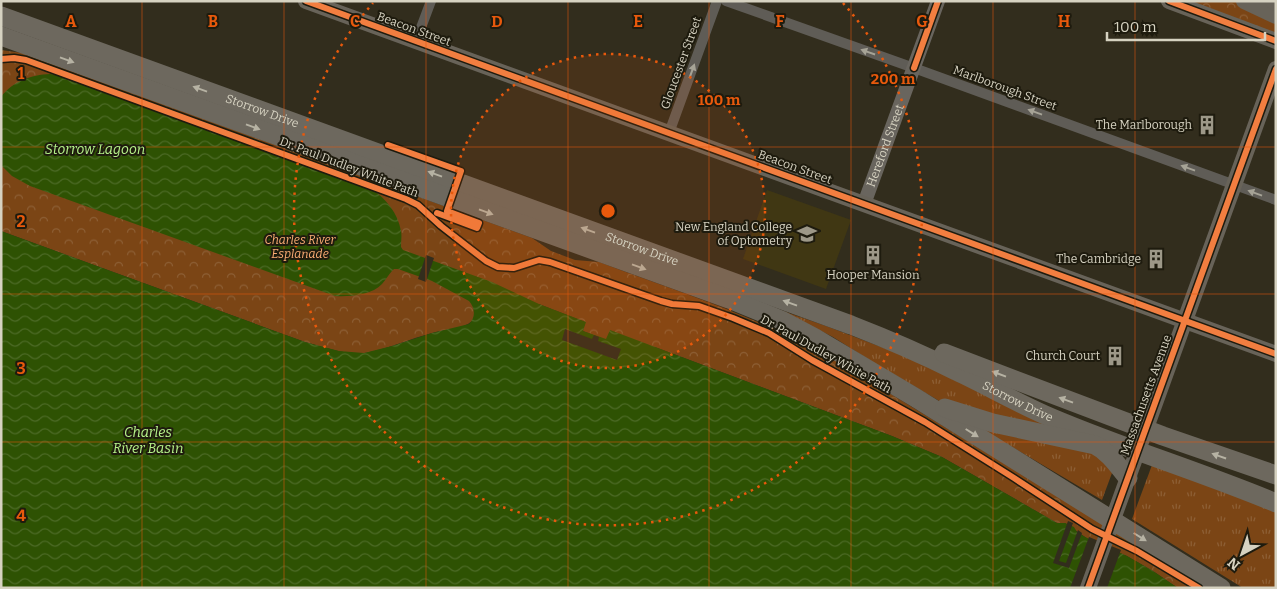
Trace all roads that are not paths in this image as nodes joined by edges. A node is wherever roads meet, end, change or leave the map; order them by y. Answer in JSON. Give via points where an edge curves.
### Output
{"nodes":[{"id":1,"x":306,"y":1,"type":"edge"},
{"id":2,"x":431,"y":1,"type":"edge"},
{"id":3,"x":717,"y":1,"type":"edge"},
{"id":4,"x":726,"y":1,"type":"edge"},
{"id":5,"x":938,"y":1,"type":"edge"},
{"id":6,"x":1169,"y":1,"type":"edge"},
{"id":7,"x":1244,"y":1,"type":"edge"},
{"id":8,"x":1,"y":16,"type":"edge"},
{"id":9,"x":1276,"y":16,"type":"edge"},
{"id":10,"x":1,"y":36,"type":"edge"},
{"id":11,"x":416,"y":41,"type":"junction"},
{"id":12,"x":1276,"y":41,"type":"edge"},
{"id":13,"x":914,"y":68,"type":"junction"},
{"id":14,"x":1276,"y":69,"type":"edge"},
{"id":15,"x":669,"y":133,"type":"junction"},
{"id":16,"x":1233,"y":185,"type":"junction"},
{"id":17,"x":1276,"y":200,"type":"edge"},
{"id":18,"x":864,"y":204,"type":"junction"},
{"id":19,"x":836,"y":320,"type":"junction"},
{"id":20,"x":1184,"y":321,"type":"junction"},
{"id":21,"x":1276,"y":354,"type":"edge"},
{"id":22,"x":916,"y":398,"type":"junction"},
{"id":23,"x":1272,"y":475,"type":"edge"},
{"id":24,"x":1128,"y":478,"type":"junction"},
{"id":25,"x":1276,"y":503,"type":"edge"},
{"id":26,"x":1088,"y":588,"type":"edge"},
{"id":27,"x":1221,"y":588,"type":"edge"}],
"edges":[{"from":1,"to":11,"type":"main road","name":"Beacon Street"},
{"from":2,"to":11,"type":"street"},
{"from":15,"to":3,"type":"street","name":"Gloucester Street","one_way":true},
{"from":13,"to":4,"type":"street","name":"Marlborough Street","one_way":true},
{"from":5,"to":13,"type":"main road","name":"Hereford Street"},
{"from":6,"to":12,"type":"main road"},
{"from":7,"to":9,"type":"main road"},
{"from":19,"to":8,"type":"highway","name":"Storrow Drive","one_way":true},
{"from":10,"to":22,"type":"highway","name":"Storrow Drive","one_way":true,"via":[[746,306],[815,338]]},
{"from":11,"to":15,"type":"main road","name":"Beacon Street"},
{"from":16,"to":13,"type":"street","name":"Marlborough Street","one_way":true},
{"from":13,"to":18,"type":"main road","name":"Hereford Street"},
{"from":14,"to":16,"type":"main road","name":"Massachusetts Avenue"},
{"from":15,"to":18,"type":"main road","name":"Beacon Street"},
{"from":17,"to":16,"type":"street","name":"Marlborough Street","one_way":true},
{"from":16,"to":20,"type":"main road","name":"Massachusetts Avenue"},
{"from":18,"to":20,"type":"main road","name":"Beacon Street"},
{"from":23,"to":19,"type":"highway","one_way":true,"via":[[886,332]]},
{"from":19,"to":25,"type":"highway","name":"Storrow Drive","via":[[956,371],[1051,418]]},
{"from":20,"to":21,"type":"main road","name":"Beacon Street"},
{"from":20,"to":24,"type":"main road","name":"Massachusetts Avenue"},
{"from":22,"to":24,"type":"highway","via":[[976,418],[1098,447]]},
{"from":22,"to":27,"type":"highway","name":"Storrow Drive","one_way":true},
{"from":24,"to":26,"type":"main road","name":"Massachusetts Avenue"}]}
